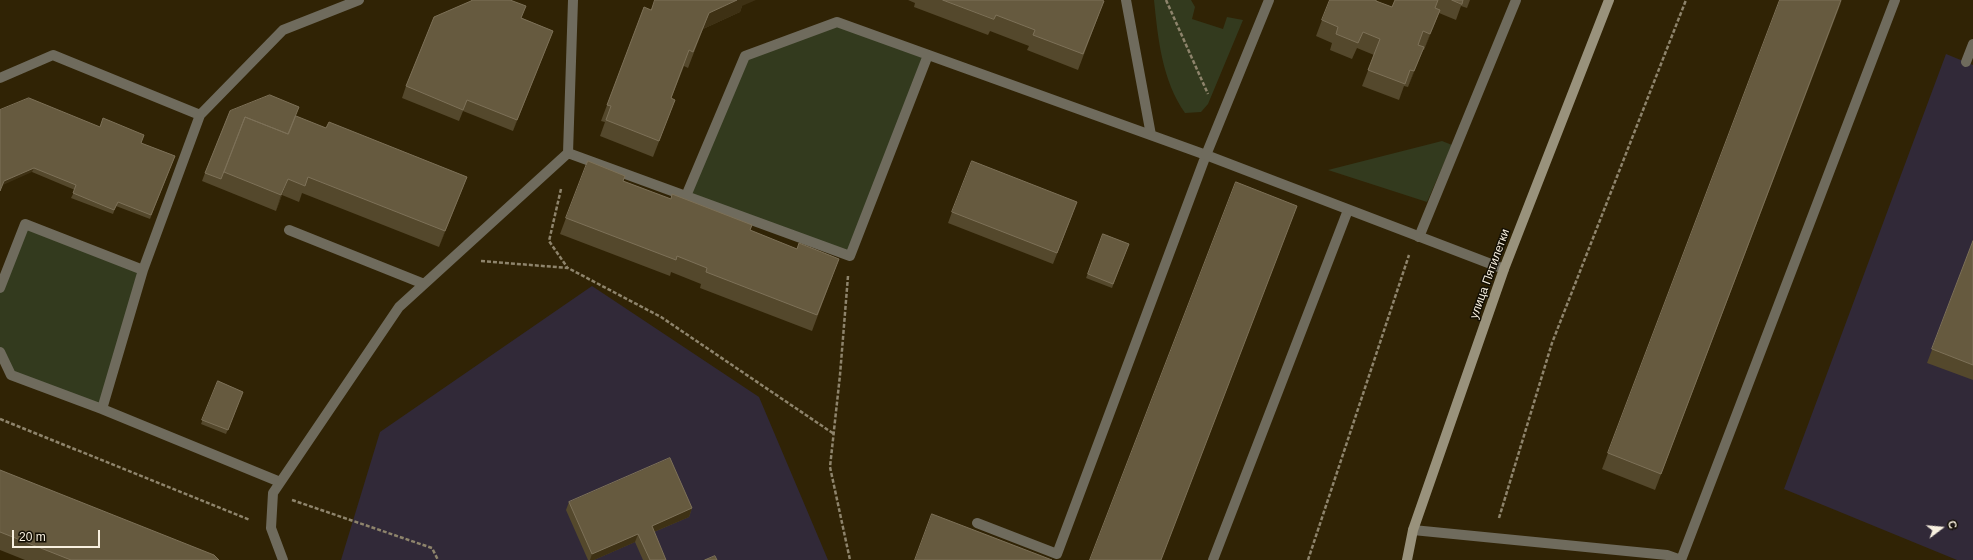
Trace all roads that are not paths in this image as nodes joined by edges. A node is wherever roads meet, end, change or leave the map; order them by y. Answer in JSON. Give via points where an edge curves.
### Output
{"nodes":[{"id":1,"x":359,"y":0,"type":"edge"},
{"id":2,"x":573,"y":0,"type":"edge"},
{"id":3,"x":1126,"y":0,"type":"edge"},
{"id":4,"x":1269,"y":0,"type":"edge"},
{"id":5,"x":1516,"y":0,"type":"edge"},
{"id":6,"x":1609,"y":0,"type":"edge"},
{"id":7,"x":1895,"y":0,"type":"edge"},
{"id":8,"x":1973,"y":44,"type":"edge"},
{"id":9,"x":928,"y":55,"type":"junction"},
{"id":10,"x":1966,"y":62,"type":"dead end"},
{"id":11,"x":0,"y":78,"type":"edge"},
{"id":12,"x":200,"y":115,"type":"junction"},
{"id":13,"x":1151,"y":135,"type":"junction"},
{"id":14,"x":568,"y":153,"type":"junction"},
{"id":15,"x":1206,"y":155,"type":"junction"},
{"id":16,"x":686,"y":196,"type":"junction"},
{"id":17,"x":1348,"y":210,"type":"junction"},
{"id":18,"x":288,"y":230,"type":"dead end"},
{"id":19,"x":1419,"y":237,"type":"junction"},
{"id":20,"x":1504,"y":269,"type":"junction"},
{"id":21,"x":143,"y":270,"type":"junction"},
{"id":22,"x":424,"y":284,"type":"junction"},
{"id":23,"x":0,"y":288,"type":"edge"},
{"id":24,"x":0,"y":352,"type":"edge"},
{"id":25,"x":102,"y":409,"type":"junction"},
{"id":26,"x":280,"y":482,"type":"junction"},
{"id":27,"x":977,"y":522,"type":"dead end"},
{"id":28,"x":1413,"y":530,"type":"junction"},
{"id":29,"x":283,"y":560,"type":"edge"},
{"id":30,"x":1213,"y":560,"type":"edge"},
{"id":31,"x":1407,"y":560,"type":"edge"},
{"id":32,"x":1681,"y":560,"type":"edge"}],
"edges":[{"from":1,"to":12,"type":"street","via":[[283,30]]},
{"from":2,"to":14,"type":"street"},
{"from":3,"to":13,"type":"street"},
{"from":4,"to":15,"type":"street"},
{"from":5,"to":19,"type":"street"},
{"from":6,"to":20,"type":"main road","name":"улица Пятилетки"},
{"from":7,"to":32,"type":"street"},
{"from":8,"to":10,"type":"street"},
{"from":9,"to":13,"type":"street"},
{"from":9,"to":16,"type":"street","via":[[837,22],[745,56]]},
{"from":9,"to":16,"type":"street","via":[[850,256]]},
{"from":11,"to":12,"type":"street","via":[[53,56]]},
{"from":12,"to":21,"type":"street"},
{"from":13,"to":15,"type":"street"},
{"from":14,"to":16,"type":"street"},
{"from":14,"to":22,"type":"street"},
{"from":15,"to":17,"type":"street"},
{"from":15,"to":27,"type":"street","via":[[1057,554]]},
{"from":17,"to":19,"type":"street"},
{"from":17,"to":30,"type":"street"},
{"from":18,"to":22,"type":"street"},
{"from":19,"to":20,"type":"street"},
{"from":20,"to":28,"type":"main road","name":"улица Пятилетки"},
{"from":21,"to":23,"type":"street","via":[[26,224]]},
{"from":21,"to":25,"type":"street"},
{"from":22,"to":26,"type":"street","via":[[399,307]]},
{"from":24,"to":25,"type":"street","via":[[11,375]]},
{"from":25,"to":26,"type":"street"},
{"from":26,"to":29,"type":"street","via":[[273,493],[271,528]]},
{"from":28,"to":31,"type":"main road","name":"улица Пятилетки"},
{"from":28,"to":32,"type":"street","via":[[1668,555]]}]}
